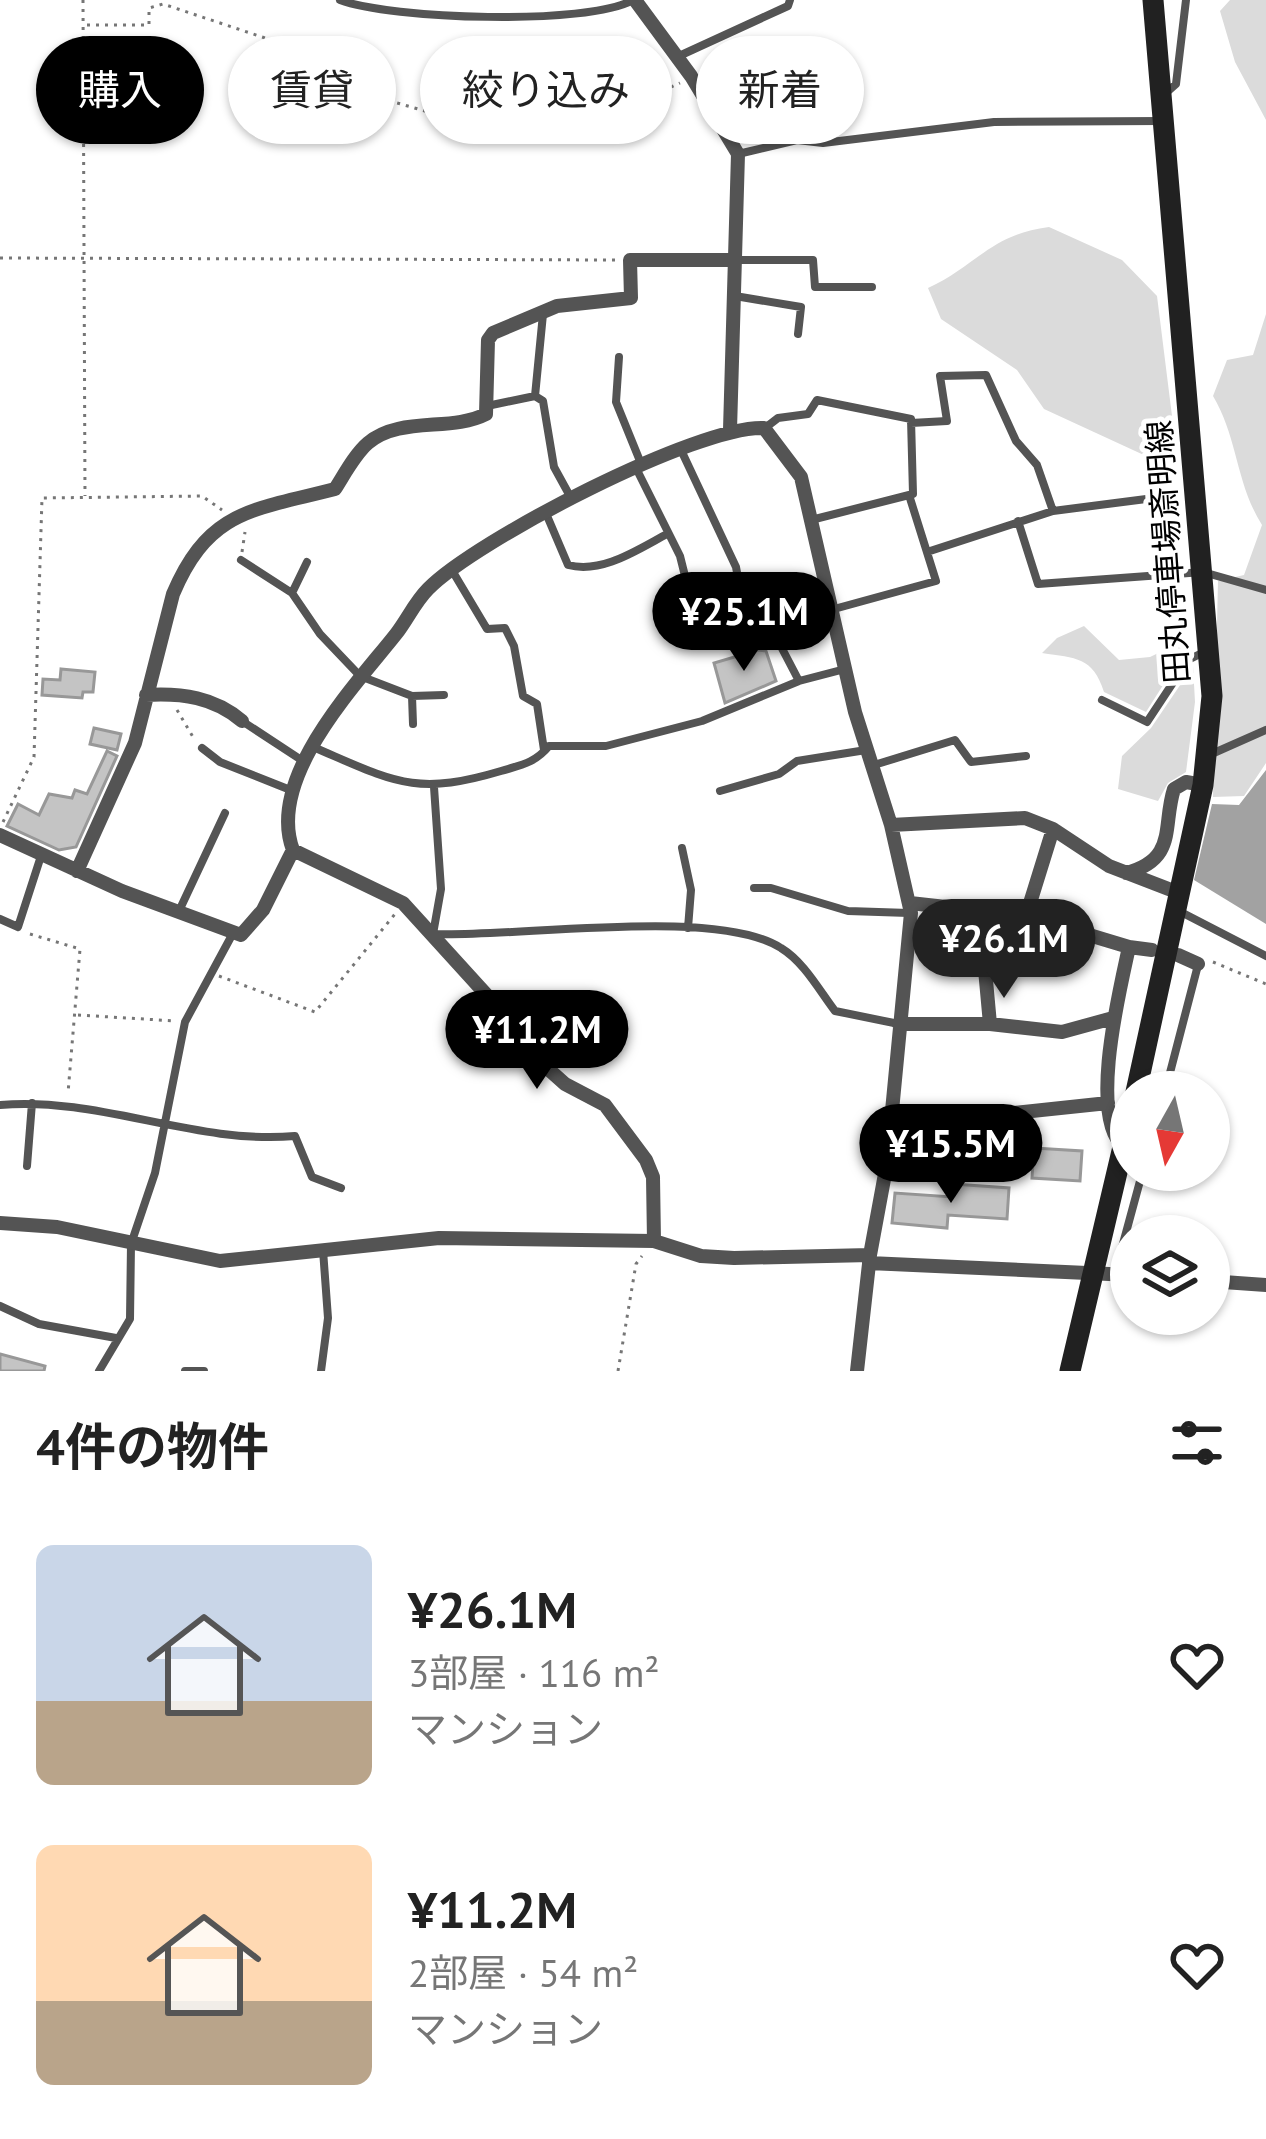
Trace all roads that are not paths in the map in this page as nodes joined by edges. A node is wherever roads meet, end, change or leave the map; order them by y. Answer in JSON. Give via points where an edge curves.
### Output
{"nodes":[{"id":1,"x":340,"y":0,"type":"edge"},
{"id":2,"x":634,"y":0,"type":"edge"},
{"id":3,"x":790,"y":0,"type":"edge"},
{"id":4,"x":1153,"y":0,"type":"edge"},
{"id":5,"x":1186,"y":0,"type":"edge"},
{"id":6,"x":677,"y":56,"type":"junction"},
{"id":7,"x":1161,"y":96,"type":"junction"},
{"id":8,"x":1163,"y":121,"type":"junction"},
{"id":9,"x":738,"y":154,"type":"junction"},
{"id":10,"x":735,"y":260,"type":"junction"},
{"id":11,"x":872,"y":287,"type":"dead end"},
{"id":12,"x":733,"y":295,"type":"junction"},
{"id":13,"x":544,"y":310,"type":"junction"},
{"id":14,"x":798,"y":334,"type":"dead end"},
{"id":15,"x":619,"y":357,"type":"dead end"},
{"id":16,"x":535,"y":396,"type":"junction"},
{"id":17,"x":486,"y":406,"type":"junction"},
{"id":18,"x":910,"y":423,"type":"junction"},
{"id":19,"x":764,"y":428,"type":"junction"},
{"id":20,"x":730,"y":430,"type":"junction"},
{"id":21,"x":681,"y":450,"type":"junction"},
{"id":22,"x":640,"y":469,"type":"junction"},
{"id":23,"x":909,"y":495,"type":"junction"},
{"id":24,"x":571,"y":498,"type":"junction"},
{"id":25,"x":1154,"y":498,"type":"dead end"},
{"id":26,"x":545,"y":511,"type":"junction"},
{"id":27,"x":1053,"y":511,"type":"junction"},
{"id":28,"x":811,"y":520,"type":"junction"},
{"id":29,"x":1018,"y":521,"type":"junction"},
{"id":30,"x":667,"y":534,"type":"junction"},
{"id":31,"x":927,"y":552,"type":"junction"},
{"id":32,"x":242,"y":560,"type":"road end"},
{"id":33,"x":307,"y":562,"type":"dead end"},
{"id":34,"x":453,"y":572,"type":"junction"},
{"id":35,"x":1203,"y":572,"type":"junction"},
{"id":36,"x":1266,"y":590,"type":"edge"},
{"id":37,"x":292,"y":593,"type":"junction"},
{"id":38,"x":834,"y":609,"type":"junction"},
{"id":39,"x":744,"y":613,"type":"junction"},
{"id":40,"x":1210,"y":649,"type":"junction"},
{"id":41,"x":845,"y":669,"type":"junction"},
{"id":42,"x":360,"y":676,"type":"junction"},
{"id":43,"x":799,"y":681,"type":"junction"},
{"id":44,"x":146,"y":695,"type":"junction"},
{"id":45,"x":444,"y":695,"type":"dead end"},
{"id":46,"x":412,"y":697,"type":"junction"},
{"id":47,"x":1102,"y":700,"type":"dead end"},
{"id":48,"x":242,"y":721,"type":"joint"},
{"id":49,"x":413,"y":724,"type":"dead end"},
{"id":50,"x":1266,"y":730,"type":"edge"},
{"id":51,"x":202,"y":748,"type":"road end"},
{"id":52,"x":544,"y":752,"type":"junction"},
{"id":53,"x":307,"y":754,"type":"junction"},
{"id":54,"x":1026,"y":756,"type":"dead end"},
{"id":55,"x":870,"y":757,"type":"junction"},
{"id":56,"x":1207,"y":757,"type":"junction"},
{"id":57,"x":1203,"y":785,"type":"junction"},
{"id":58,"x":434,"y":788,"type":"junction"},
{"id":59,"x":720,"y":791,"type":"dead end"},
{"id":60,"x":295,"y":792,"type":"junction"},
{"id":61,"x":225,"y":812,"type":"dead end"},
{"id":62,"x":891,"y":825,"type":"junction"},
{"id":63,"x":1053,"y":829,"type":"junction"},
{"id":64,"x":0,"y":832,"type":"edge"},
{"id":65,"x":682,"y":848,"type":"dead end"},
{"id":66,"x":293,"y":850,"type":"junction"},
{"id":67,"x":42,"y":855,"type":"junction"},
{"id":68,"x":77,"y":872,"type":"junction"},
{"id":69,"x":1125,"y":873,"type":"junction"},
{"id":70,"x":754,"y":888,"type":"dead end"},
{"id":71,"x":1178,"y":901,"type":"junction"},
{"id":72,"x":910,"y":908,"type":"junction"},
{"id":73,"x":178,"y":913,"type":"junction"},
{"id":74,"x":980,"y":915,"type":"junction"},
{"id":75,"x":1026,"y":916,"type":"junction"},
{"id":76,"x":0,"y":920,"type":"edge"},
{"id":77,"x":688,"y":928,"type":"junction"},
{"id":78,"x":433,"y":934,"type":"junction"},
{"id":79,"x":232,"y":935,"type":"junction"},
{"id":80,"x":1129,"y":947,"type":"junction"},
{"id":81,"x":1151,"y":950,"type":"dead end"},
{"id":82,"x":1178,"y":956,"type":"dead end"},
{"id":83,"x":1266,"y":956,"type":"edge"},
{"id":84,"x":1198,"y":964,"type":"joint"},
{"id":85,"x":1114,"y":1018,"type":"junction"},
{"id":86,"x":898,"y":1024,"type":"junction"},
{"id":87,"x":990,"y":1024,"type":"junction"},
{"id":88,"x":1141,"y":1071,"type":"edge"},
{"id":89,"x":1170,"y":1071,"type":"edge"},
{"id":90,"x":32,"y":1103,"type":"junction"},
{"id":91,"x":1108,"y":1103,"type":"junction"},
{"id":92,"x":0,"y":1105,"type":"edge"},
{"id":93,"x":1110,"y":1122,"type":"edge"},
{"id":94,"x":163,"y":1123,"type":"junction"},
{"id":95,"x":887,"y":1163,"type":"junction"},
{"id":96,"x":27,"y":1166,"type":"dead end"},
{"id":97,"x":341,"y":1188,"type":"dead end"},
{"id":98,"x":1114,"y":1191,"type":"edge"},
{"id":99,"x":0,"y":1222,"type":"edge"},
{"id":100,"x":654,"y":1241,"type":"junction"},
{"id":101,"x":131,"y":1244,"type":"junction"},
{"id":102,"x":323,"y":1250,"type":"junction"},
{"id":103,"x":869,"y":1259,"type":"junction"},
{"id":104,"x":1095,"y":1273,"type":"junction"},
{"id":105,"x":1110,"y":1274,"type":"edge"},
{"id":106,"x":1230,"y":1282,"type":"edge"},
{"id":107,"x":1266,"y":1285,"type":"edge"},
{"id":108,"x":0,"y":1306,"type":"edge"},
{"id":109,"x":116,"y":1338,"type":"junction"},
{"id":110,"x":99,"y":1371,"type":"edge"},
{"id":111,"x":185,"y":1371,"type":"edge"},
{"id":112,"x":204,"y":1371,"type":"edge"},
{"id":113,"x":321,"y":1371,"type":"edge"},
{"id":114,"x":857,"y":1371,"type":"edge"},
{"id":115,"x":1070,"y":1371,"type":"edge"}],
"edges":[{"from":1,"to":2,"type":"lane","via":[[404,16],[567,16]]},
{"from":2,"to":6,"type":"street"},
{"from":3,"to":6,"type":"lane"},
{"from":4,"to":7,"type":"main road","name":"田丸停車場斎明線"},
{"from":5,"to":7,"type":"lane","via":[[1176,84]]},
{"from":6,"to":9,"type":"street"},
{"from":7,"to":8,"type":"main road","name":"田丸停車場斎明線"},
{"from":8,"to":9,"type":"lane","via":[[994,122],[797,140]]},
{"from":8,"to":35,"type":"main road","name":"田丸停車場斎明線"},
{"from":9,"to":10,"type":"street"},
{"from":10,"to":11,"type":"lane","via":[[813,260],[815,286]]},
{"from":10,"to":12,"type":"street"},
{"from":10,"to":13,"type":"street","via":[[630,260],[631,298]]},
{"from":12,"to":14,"type":"lane","via":[[801,307]]},
{"from":12,"to":20,"type":"street"},
{"from":13,"to":16,"type":"lane"},
{"from":13,"to":17,"type":"street","via":[[488,340]]},
{"from":15,"to":22,"type":"lane","via":[[616,402]]},
{"from":16,"to":17,"type":"lane"},
{"from":16,"to":24,"type":"lane","via":[[547,410],[550,452]]},
{"from":17,"to":44,"type":"street","via":[[486,414],[464,425],[367,443],[334,489],[227,518],[183,571]]},
{"from":18,"to":19,"type":"lane","via":[[817,400],[808,414]]},
{"from":18,"to":23,"type":"lane"},
{"from":18,"to":27,"type":"lane","via":[[947,421],[940,376],[986,375]]},
{"from":19,"to":20,"type":"street"},
{"from":19,"to":28,"type":"street","via":[[802,477]]},
{"from":20,"to":21,"type":"street"},
{"from":21,"to":22,"type":"street"},
{"from":21,"to":39,"type":"lane","via":[[736,567]]},
{"from":22,"to":24,"type":"street"},
{"from":22,"to":30,"type":"lane"},
{"from":23,"to":28,"type":"lane"},
{"from":23,"to":31,"type":"lane"},
{"from":24,"to":26,"type":"street"},
{"from":25,"to":27,"type":"lane"},
{"from":26,"to":30,"type":"lane","via":[[568,565],[585,569]]},
{"from":26,"to":34,"type":"street"},
{"from":27,"to":29,"type":"lane"},
{"from":28,"to":38,"type":"street"},
{"from":29,"to":31,"type":"lane"},
{"from":29,"to":35,"type":"lane","via":[[1038,584]]},
{"from":30,"to":39,"type":"lane","via":[[689,592],[711,622]]},
{"from":31,"to":38,"type":"lane","via":[[936,581]]},
{"from":32,"to":37,"type":"lane"},
{"from":33,"to":37,"type":"lane"},
{"from":34,"to":42,"type":"street","via":[[429,588]]},
{"from":34,"to":52,"type":"lane","via":[[487,628],[505,628],[523,696],[537,704]]},
{"from":35,"to":36,"type":"lane"},
{"from":35,"to":40,"type":"main road","name":"田丸停車場斎明線"},
{"from":37,"to":42,"type":"lane"},
{"from":38,"to":41,"type":"street"},
{"from":39,"to":43,"type":"lane","via":[[775,635]]},
{"from":40,"to":47,"type":"lane","via":[[1188,660],[1147,722]]},
{"from":40,"to":56,"type":"main road","name":"田丸停車場斎明線"},
{"from":41,"to":43,"type":"lane"},
{"from":41,"to":55,"type":"street"},
{"from":42,"to":46,"type":"lane"},
{"from":42,"to":53,"type":"street"},
{"from":43,"to":52,"type":"lane","via":[[702,721],[606,746],[571,743]]},
{"from":44,"to":48,"type":"street","via":[[173,693]]},
{"from":44,"to":68,"type":"street","via":[[130,756]]},
{"from":45,"to":46,"type":"lane"},
{"from":46,"to":49,"type":"lane"},
{"from":48,"to":53,"type":"lane"},
{"from":50,"to":56,"type":"lane"},
{"from":51,"to":60,"type":"lane"},
{"from":52,"to":58,"type":"lane"},
{"from":53,"to":58,"type":"lane"},
{"from":53,"to":60,"type":"street"},
{"from":54,"to":55,"type":"lane","via":[[971,762],[955,740]]},
{"from":55,"to":59,"type":"lane","via":[[796,761]]},
{"from":55,"to":62,"type":"street"},
{"from":56,"to":57,"type":"main road","name":"田丸停車場斎明線"},
{"from":57,"to":69,"type":"street","via":[[1174,788],[1168,836],[1148,865]]},
{"from":57,"to":71,"type":"main road","name":"田丸停車場斎明線"},
{"from":58,"to":78,"type":"lane","via":[[441,889]]},
{"from":60,"to":66,"type":"street","via":[[287,834]]},
{"from":61,"to":73,"type":"lane"},
{"from":62,"to":63,"type":"street","via":[[1025,818]]},
{"from":62,"to":72,"type":"street"},
{"from":63,"to":69,"type":"street"},
{"from":63,"to":75,"type":"street"},
{"from":64,"to":67,"type":"street"},
{"from":65,"to":77,"type":"lane"},
{"from":66,"to":78,"type":"street","via":[[403,903]]},
{"from":66,"to":79,"type":"street","via":[[262,910]]},
{"from":67,"to":68,"type":"street"},
{"from":67,"to":76,"type":"lane","via":[[18,927]]},
{"from":68,"to":73,"type":"street"},
{"from":69,"to":71,"type":"street"},
{"from":70,"to":72,"type":"lane","via":[[848,911]]},
{"from":71,"to":83,"type":"lane"},
{"from":71,"to":88,"type":"main road","name":"田丸停車場斎明線"},
{"from":72,"to":74,"type":"street"},
{"from":72,"to":86,"type":"street"},
{"from":73,"to":79,"type":"street"},
{"from":74,"to":75,"type":"street"},
{"from":74,"to":87,"type":"street"},
{"from":75,"to":80,"type":"street"},
{"from":77,"to":78,"type":"lane"},
{"from":77,"to":86,"type":"lane","via":[[763,939],[794,959],[835,1011]]},
{"from":78,"to":100,"type":"street","via":[[537,1059],[625,1128],[653,1177]]},
{"from":79,"to":94,"type":"lane","via":[[185,1022]]},
{"from":80,"to":81,"type":"street"},
{"from":80,"to":85,"type":"street"},
{"from":82,"to":84,"type":"street"},
{"from":84,"to":89,"type":"lane"},
{"from":85,"to":87,"type":"street","via":[[1062,1032]]},
{"from":85,"to":91,"type":"street"},
{"from":86,"to":87,"type":"street"},
{"from":86,"to":95,"type":"street"},
{"from":90,"to":92,"type":"lane"},
{"from":90,"to":94,"type":"lane"},
{"from":90,"to":96,"type":"lane"},
{"from":91,"to":93,"type":"street"},
{"from":91,"to":95,"type":"street","via":[[995,1115],[970,1126],[943,1162]]},
{"from":94,"to":97,"type":"lane","via":[[253,1139],[295,1136],[312,1177]]},
{"from":94,"to":101,"type":"lane"},
{"from":95,"to":103,"type":"street"},
{"from":98,"to":104,"type":"main road"},
{"from":99,"to":101,"type":"street"},
{"from":100,"to":102,"type":"street","via":[[439,1238]]},
{"from":100,"to":103,"type":"street","via":[[701,1256]]},
{"from":101,"to":102,"type":"street","via":[[220,1261]]},
{"from":101,"to":109,"type":"lane","via":[[130,1319]]},
{"from":102,"to":113,"type":"lane","via":[[328,1318]]},
{"from":103,"to":104,"type":"street"},
{"from":103,"to":114,"type":"street"},
{"from":104,"to":105,"type":"street"},
{"from":104,"to":115,"type":"main road"},
{"from":106,"to":107,"type":"street"},
{"from":108,"to":109,"type":"lane","via":[[39,1324]]},
{"from":109,"to":110,"type":"lane"},
{"from":111,"to":112,"type":"lane"}]}
